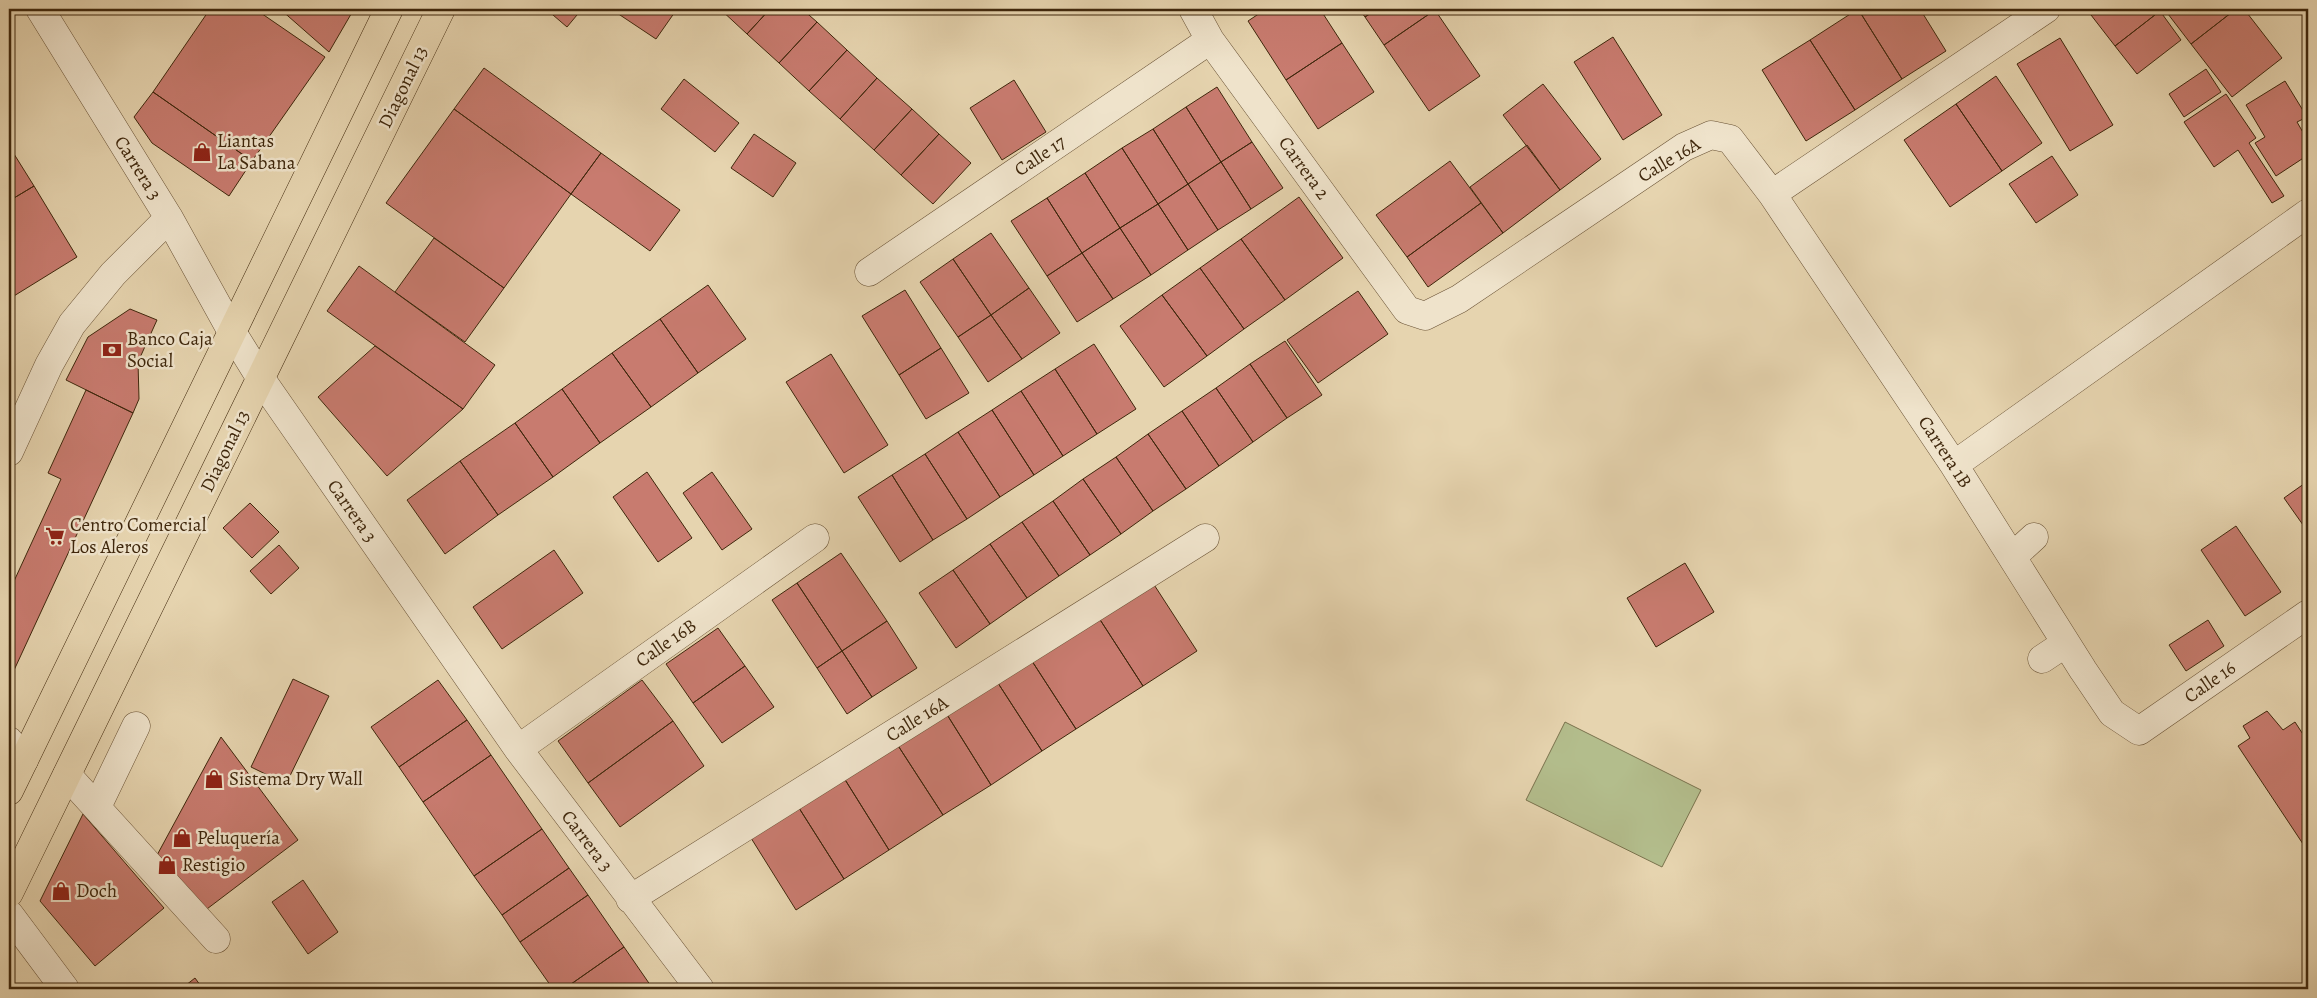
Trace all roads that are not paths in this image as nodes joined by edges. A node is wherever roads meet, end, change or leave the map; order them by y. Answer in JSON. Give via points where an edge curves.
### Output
{"nodes":[{"id":1,"x":40,"y":9,"type":"edge"},
{"id":2,"x":389,"y":9,"type":"edge"},
{"id":3,"x":441,"y":9,"type":"edge"},
{"id":4,"x":2046,"y":9,"type":"edge"},
{"id":5,"x":1197,"y":10,"type":"edge"},
{"id":6,"x":1210,"y":40,"type":"junction"},
{"id":7,"x":1772,"y":194,"type":"junction"},
{"id":8,"x":2308,"y":213,"type":"edge"},
{"id":9,"x":169,"y":218,"type":"junction"},
{"id":10,"x":869,"y":272,"type":"dead end"},
{"id":11,"x":1425,"y":316,"type":"joint"},
{"id":12,"x":232,"y":332,"type":"junction"},
{"id":13,"x":261,"y":379,"type":"junction"},
{"id":14,"x":9,"y":452,"type":"edge"},
{"id":15,"x":1954,"y":465,"type":"junction"},
{"id":16,"x":2034,"y":537,"type":"dead end"},
{"id":17,"x":815,"y":538,"type":"dead end"},
{"id":18,"x":1205,"y":538,"type":"dead end"},
{"id":19,"x":2012,"y":557,"type":"junction"},
{"id":20,"x":2308,"y":614,"type":"edge"},
{"id":21,"x":2066,"y":643,"type":"junction"},
{"id":22,"x":2042,"y":659,"type":"dead end"},
{"id":23,"x":2112,"y":713,"type":"joint"},
{"id":24,"x":136,"y":726,"type":"dead end"},
{"id":25,"x":518,"y":749,"type":"junction"},
{"id":26,"x":16,"y":751,"type":"edge"},
{"id":27,"x":67,"y":775,"type":"junction"},
{"id":28,"x":9,"y":791,"type":"edge"},
{"id":29,"x":98,"y":807,"type":"junction"},
{"id":30,"x":9,"y":893,"type":"edge"},
{"id":31,"x":630,"y":899,"type":"junction"},
{"id":32,"x":9,"y":914,"type":"edge"},
{"id":33,"x":216,"y":939,"type":"dead end"},
{"id":34,"x":64,"y":989,"type":"edge"},
{"id":35,"x":700,"y":989,"type":"edge"}],
"edges":[{"from":1,"to":9,"type":"street","name":"Carrera 3"},
{"from":2,"to":12,"type":"main road"},
{"from":3,"to":13,"type":"main road","name":"Diagonal 13"},
{"from":4,"to":7,"type":"street"},
{"from":5,"to":6,"type":"street","name":"Carrera 2"},
{"from":6,"to":10,"type":"street","name":"Calle 17"},
{"from":6,"to":11,"type":"street","name":"Carrera 2","via":[[1407,310]]},
{"from":7,"to":11,"type":"street","name":"Calle 16A","via":[[1730,139],[1710,135],[1684,147],[1459,299]]},
{"from":7,"to":15,"type":"street","name":"Carrera 1B"},
{"from":8,"to":15,"type":"street"},
{"from":9,"to":12,"type":"street","name":"Carrera 3"},
{"from":9,"to":14,"type":"street","via":[[113,274],[72,324],[49,365]]},
{"from":12,"to":13,"type":"street","name":"Carrera 3"},
{"from":12,"to":26,"type":"main road"},
{"from":13,"to":25,"type":"street","name":"Carrera 3"},
{"from":13,"to":27,"type":"main road","name":"Diagonal 13"},
{"from":15,"to":19,"type":"street","name":"Carrera 1B"},
{"from":16,"to":19,"type":"street"},
{"from":17,"to":25,"type":"street","name":"Calle 16B"},
{"from":18,"to":31,"type":"street","name":"Calle 16A"},
{"from":19,"to":21,"type":"street","name":"Carrera 1B"},
{"from":20,"to":23,"type":"street","name":"Calle 16","via":[[2138,731]]},
{"from":21,"to":22,"type":"street"},
{"from":21,"to":23,"type":"street","name":"Carrera 1B"},
{"from":24,"to":29,"type":"street"},
{"from":25,"to":31,"type":"street","name":"Carrera 3"},
{"from":26,"to":28,"type":"main road"},
{"from":27,"to":29,"type":"street"},
{"from":27,"to":30,"type":"main road","name":"Diagonal 13"},
{"from":29,"to":33,"type":"street"},
{"from":31,"to":35,"type":"street","name":"Carrera 3"},
{"from":32,"to":34,"type":"street"}]}
